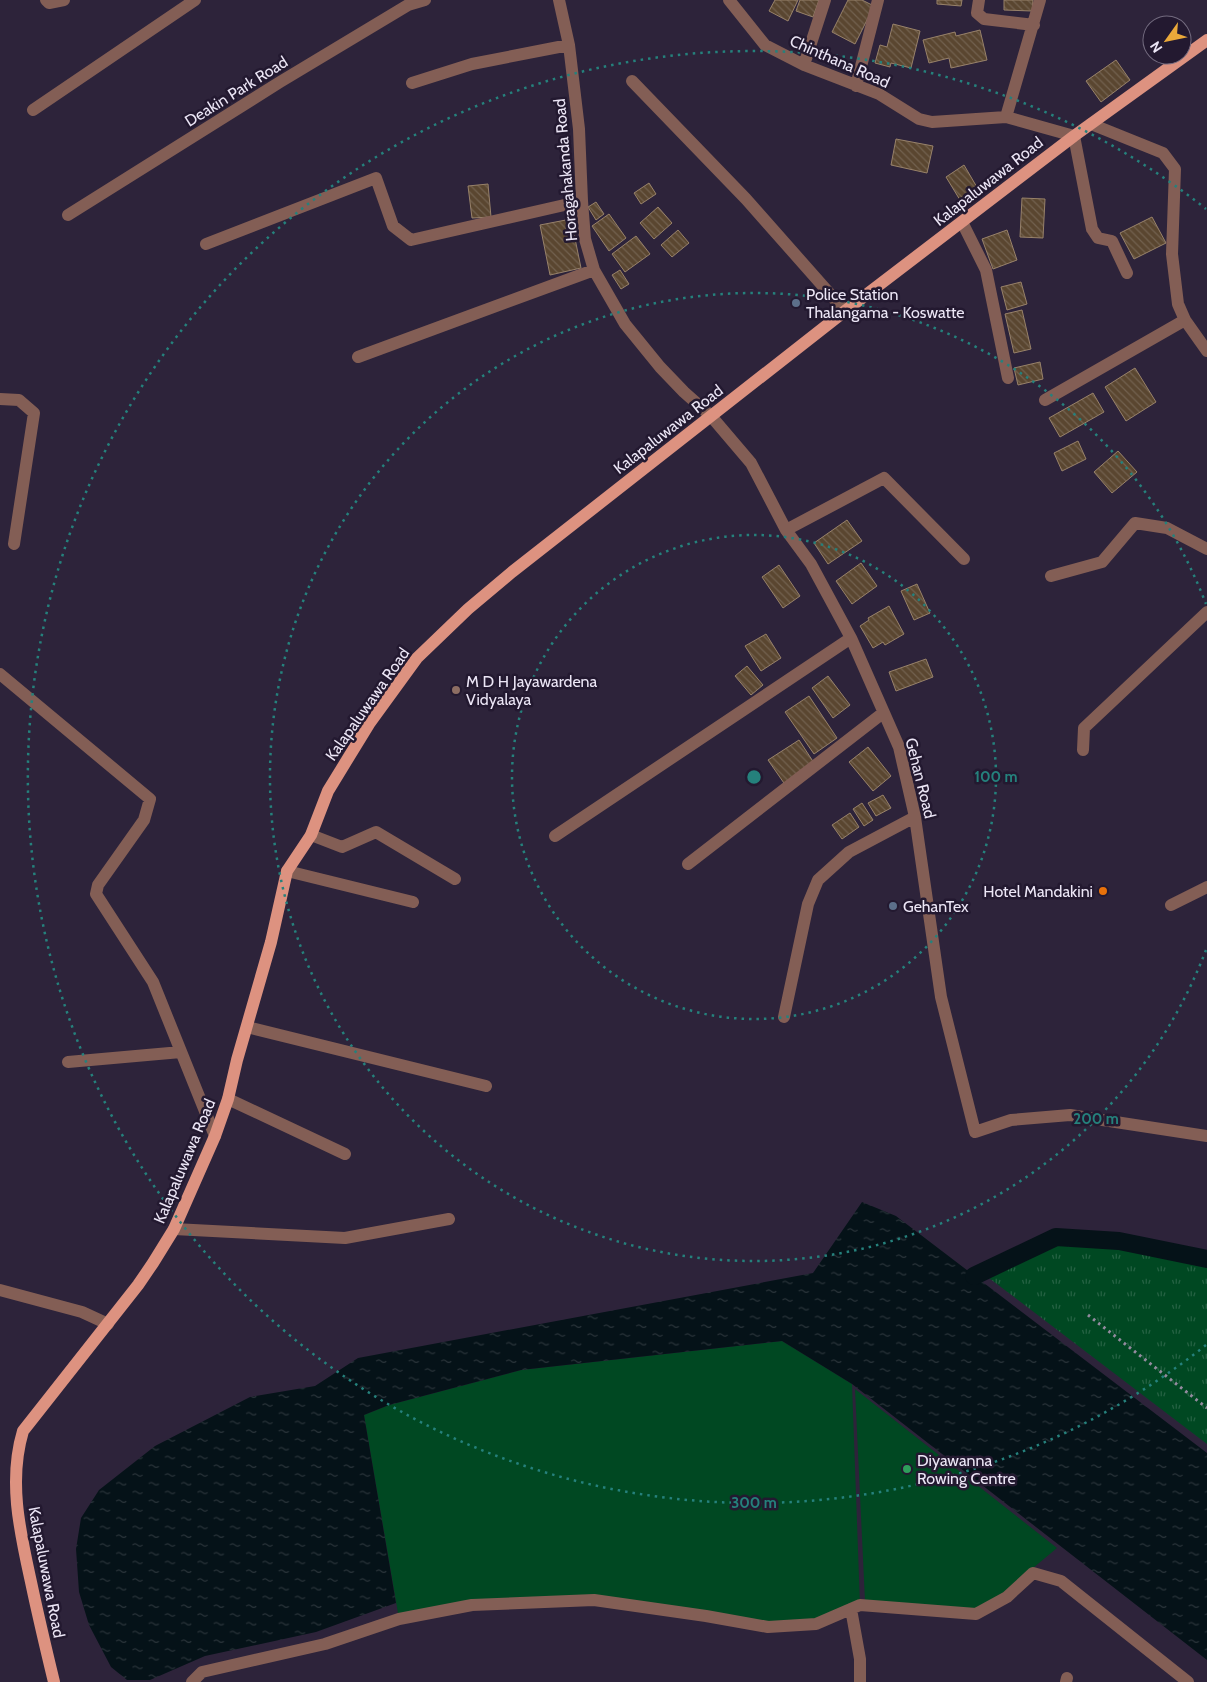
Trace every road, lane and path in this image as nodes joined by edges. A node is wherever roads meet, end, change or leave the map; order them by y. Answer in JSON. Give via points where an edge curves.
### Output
{"nodes":[{"id":1,"x":46,"y":0,"type":"edge"},
{"id":2,"x":64,"y":0,"type":"edge"},
{"id":3,"x":195,"y":0,"type":"edge"},
{"id":4,"x":424,"y":0,"type":"edge"},
{"id":5,"x":559,"y":0,"type":"edge"},
{"id":6,"x":729,"y":0,"type":"edge"},
{"id":7,"x":825,"y":0,"type":"edge"},
{"id":8,"x":878,"y":0,"type":"edge"},
{"id":9,"x":979,"y":0,"type":"edge"},
{"id":10,"x":1040,"y":0,"type":"edge"},
{"id":11,"x":1034,"y":25,"type":"junction"},
{"id":12,"x":1207,"y":40,"type":"edge"},
{"id":13,"x":569,"y":45,"type":"junction"},
{"id":14,"x":804,"y":65,"type":"junction"},
{"id":15,"x":632,"y":81,"type":"dead end"},
{"id":16,"x":412,"y":83,"type":"dead end"},
{"id":17,"x":856,"y":86,"type":"junction"},
{"id":18,"x":32,"y":110,"type":"dead end"},
{"id":19,"x":1006,"y":117,"type":"junction"},
{"id":20,"x":1091,"y":124,"type":"junction"},
{"id":21,"x":1074,"y":136,"type":"junction"},
{"id":22,"x":582,"y":201,"type":"junction"},
{"id":23,"x":68,"y":215,"type":"dead end"},
{"id":24,"x":962,"y":222,"type":"junction"},
{"id":25,"x":206,"y":244,"type":"dead end"},
{"id":26,"x":594,"y":270,"type":"junction"},
{"id":27,"x":1127,"y":273,"type":"dead end"},
{"id":28,"x":845,"y":311,"type":"junction"},
{"id":29,"x":1185,"y":320,"type":"junction"},
{"id":30,"x":1207,"y":351,"type":"edge"},
{"id":31,"x":358,"y":357,"type":"dead end"},
{"id":32,"x":1008,"y":378,"type":"dead end"},
{"id":33,"x":0,"y":399,"type":"edge"},
{"id":34,"x":1045,"y":400,"type":"dead end"},
{"id":35,"x":711,"y":416,"type":"junction"},
{"id":36,"x":786,"y":530,"type":"junction"},
{"id":37,"x":14,"y":544,"type":"dead end"},
{"id":38,"x":1207,"y":549,"type":"edge"},
{"id":39,"x":964,"y":559,"type":"dead end"},
{"id":40,"x":1051,"y":576,"type":"dead end"},
{"id":41,"x":1207,"y":612,"type":"edge"},
{"id":42,"x":851,"y":638,"type":"junction"},
{"id":43,"x":0,"y":674,"type":"edge"},
{"id":44,"x":883,"y":714,"type":"junction"},
{"id":45,"x":1083,"y":750,"type":"dead end"},
{"id":46,"x":915,"y":817,"type":"junction"},
{"id":47,"x":311,"y":836,"type":"junction"},
{"id":48,"x":555,"y":836,"type":"dead end"},
{"id":49,"x":688,"y":864,"type":"dead end"},
{"id":50,"x":287,"y":871,"type":"junction"},
{"id":51,"x":455,"y":878,"type":"dead end"},
{"id":52,"x":1207,"y":887,"type":"edge"},
{"id":53,"x":413,"y":902,"type":"dead end"},
{"id":54,"x":1171,"y":905,"type":"dead end"},
{"id":55,"x":784,"y":1017,"type":"dead end"},
{"id":56,"x":247,"y":1027,"type":"junction"},
{"id":57,"x":181,"y":1052,"type":"junction"},
{"id":58,"x":68,"y":1062,"type":"dead end"},
{"id":59,"x":486,"y":1086,"type":"dead end"},
{"id":60,"x":228,"y":1099,"type":"junction"},
{"id":61,"x":215,"y":1136,"type":"junction"},
{"id":62,"x":1207,"y":1136,"type":"edge"},
{"id":63,"x":345,"y":1154,"type":"dead end"},
{"id":64,"x":449,"y":1219,"type":"dead end"},
{"id":65,"x":174,"y":1229,"type":"junction"},
{"id":66,"x":0,"y":1290,"type":"edge"},
{"id":67,"x":1088,"y":1315,"type":"dead end"},
{"id":68,"x":108,"y":1324,"type":"junction"},
{"id":69,"x":1207,"y":1408,"type":"edge"},
{"id":70,"x":851,"y":1609,"type":"junction"},
{"id":71,"x":54,"y":1682,"type":"edge"},
{"id":72,"x":192,"y":1682,"type":"edge"},
{"id":73,"x":860,"y":1682,"type":"edge"},
{"id":74,"x":1188,"y":1682,"type":"edge"}],
"edges":[{"from":1,"to":2,"type":"street","via":[[49,3]]},
{"from":3,"to":18,"type":"street"},
{"from":4,"to":23,"type":"street","name":"Deakin Park Road","via":[[408,6],[280,82]]},
{"from":5,"to":13,"type":"street","name":"Horagahakanda Road"},
{"from":6,"to":14,"type":"street","name":"Chinthana Road","via":[[765,45]]},
{"from":7,"to":14,"type":"street"},
{"from":8,"to":17,"type":"street"},
{"from":9,"to":11,"type":"street","via":[[977,13],[984,19]]},
{"from":10,"to":11,"type":"street"},
{"from":11,"to":19,"type":"street"},
{"from":12,"to":20,"type":"main road","name":"Kalapaluwawa Road"},
{"from":13,"to":16,"type":"street","via":[[472,64]]},
{"from":13,"to":22,"type":"street","name":"Horagahakanda Road","via":[[580,129]]},
{"from":14,"to":17,"type":"street","name":"Chinthana Road"},
{"from":15,"to":28,"type":"street","via":[[746,199]]},
{"from":17,"to":19,"type":"street","name":"Chinthana Road","via":[[879,94],[919,119],[932,122]]},
{"from":19,"to":21,"type":"street","name":"Chinthana Road"},
{"from":20,"to":21,"type":"main road","name":"Kalapaluwawa Road"},
{"from":20,"to":29,"type":"street","via":[[1163,153],[1175,169],[1172,254],[1178,304]]},
{"from":21,"to":24,"type":"main road","name":"Kalapaluwawa Road"},
{"from":21,"to":27,"type":"street","via":[[1092,230],[1098,238],[1112,241]]},
{"from":22,"to":25,"type":"street","via":[[411,240],[393,226],[376,178]]},
{"from":22,"to":26,"type":"street","name":"Horagahakanda Road","via":[[585,239]]},
{"from":24,"to":28,"type":"main road","name":"Kalapaluwawa Road"},
{"from":24,"to":32,"type":"street","via":[[986,270]]},
{"from":26,"to":31,"type":"street"},
{"from":26,"to":35,"type":"street","name":"Horagahakanda Road","via":[[625,324],[678,385]]},
{"from":28,"to":35,"type":"main road","name":"Kalapaluwawa Road"},
{"from":29,"to":30,"type":"street"},
{"from":29,"to":34,"type":"street"},
{"from":33,"to":37,"type":"street","via":[[19,400],[34,413]]},
{"from":35,"to":36,"type":"street","name":"Gehan Road","via":[[751,462]]},
{"from":35,"to":47,"type":"main road","name":"Kalapaluwawa Road","via":[[512,572],[417,658],[369,724],[328,791]]},
{"from":36,"to":39,"type":"street","via":[[884,478]]},
{"from":36,"to":42,"type":"street","name":"Gehan Road","via":[[812,564]]},
{"from":38,"to":40,"type":"street","via":[[1167,528],[1135,523],[1102,562]]},
{"from":41,"to":45,"type":"street","via":[[1084,728]]},
{"from":42,"to":44,"type":"street","name":"Gehan Road"},
{"from":42,"to":48,"type":"street"},
{"from":43,"to":57,"type":"street","via":[[150,799],[144,820],[98,885],[96,894],[153,982]]},
{"from":44,"to":46,"type":"street","name":"Gehan Road","via":[[899,747]]},
{"from":44,"to":49,"type":"street"},
{"from":46,"to":55,"type":"street","via":[[849,852],[818,880],[808,904]]},
{"from":46,"to":62,"type":"street","name":"Gehan Road","via":[[941,997],[975,1132],[1012,1120],[1070,1115]]},
{"from":47,"to":50,"type":"main road","name":"Kalapaluwawa Road"},
{"from":47,"to":51,"type":"street","via":[[342,847],[376,832]]},
{"from":50,"to":53,"type":"street"},
{"from":50,"to":56,"type":"main road","name":"Kalapaluwawa Road"},
{"from":52,"to":54,"type":"street"},
{"from":56,"to":59,"type":"street"},
{"from":56,"to":60,"type":"main road","name":"Kalapaluwawa Road"},
{"from":57,"to":58,"type":"street"},
{"from":57,"to":61,"type":"street"},
{"from":60,"to":61,"type":"main road","name":"Kalapaluwawa Road"},
{"from":60,"to":63,"type":"street"},
{"from":61,"to":65,"type":"main road","name":"Kalapaluwawa Road"},
{"from":64,"to":65,"type":"street","via":[[344,1238]]},
{"from":65,"to":68,"type":"main road","name":"Kalapaluwawa Road"},
{"from":66,"to":68,"type":"street","via":[[82,1312]]},
{"from":67,"to":69,"type":"path"},
{"from":68,"to":71,"type":"main road","name":"Kalapaluwawa Road","via":[[23,1431],[18,1449],[15,1473],[19,1527]]},
{"from":70,"to":72,"type":"street","via":[[816,1624],[768,1628],[594,1600],[472,1605],[399,1619],[325,1644],[202,1672]]},
{"from":70,"to":73,"type":"street","via":[[860,1659]]},
{"from":70,"to":74,"type":"street","via":[[860,1605],[976,1614],[1007,1597],[1033,1573],[1061,1581]]}]}
